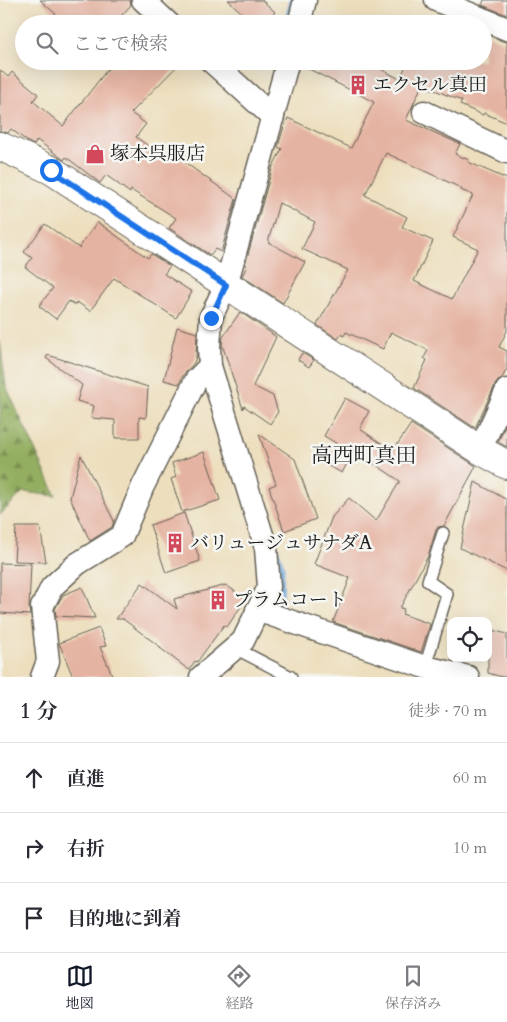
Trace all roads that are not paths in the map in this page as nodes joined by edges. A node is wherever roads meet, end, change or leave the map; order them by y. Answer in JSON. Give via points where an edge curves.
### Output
{"nodes":[{"id":1,"x":143,"y":0,"type":"edge"},
{"id":2,"x":305,"y":0,"type":"edge"},
{"id":3,"x":436,"y":0,"type":"edge"},
{"id":4,"x":159,"y":15,"type":"edge"},
{"id":5,"x":301,"y":15,"type":"edge"},
{"id":6,"x":473,"y":15,"type":"edge"},
{"id":7,"x":492,"y":23,"type":"edge"},
{"id":8,"x":507,"y":29,"type":"edge"},
{"id":9,"x":221,"y":70,"type":"edge"},
{"id":10,"x":286,"y":70,"type":"edge"},
{"id":11,"x":424,"y":112,"type":"dead end"},
{"id":12,"x":273,"y":117,"type":"junction"},
{"id":13,"x":0,"y":146,"type":"edge"},
{"id":14,"x":507,"y":152,"type":"edge"},
{"id":15,"x":226,"y":285,"type":"junction"},
{"id":16,"x":210,"y":366,"type":"junction"},
{"id":17,"x":507,"y":390,"type":"edge"},
{"id":18,"x":480,"y":450,"type":"junction"},
{"id":19,"x":507,"y":465,"type":"edge"},
{"id":20,"x":443,"y":533,"type":"dead end"},
{"id":21,"x":257,"y":610,"type":"junction"},
{"id":22,"x":235,"y":648,"type":"junction"},
{"id":23,"x":425,"y":666,"type":"junction"},
{"id":24,"x":42,"y":677,"type":"edge"},
{"id":25,"x":201,"y":677,"type":"edge"},
{"id":26,"x":291,"y":677,"type":"edge"},
{"id":27,"x":468,"y":677,"type":"edge"}],
"edges":[{"from":1,"to":4,"type":"street"},
{"from":2,"to":5,"type":"street"},
{"from":3,"to":6,"type":"street"},
{"from":7,"to":8,"type":"street"},
{"from":9,"to":12,"type":"street"},
{"from":10,"to":12,"type":"street"},
{"from":11,"to":14,"type":"street"},
{"from":12,"to":15,"type":"street"},
{"from":13,"to":15,"type":"street","via":[[51,170]]},
{"from":15,"to":16,"type":"street","via":[[211,318]]},
{"from":15,"to":18,"type":"street"},
{"from":16,"to":21,"type":"street","via":[[266,548],[269,587]]},
{"from":16,"to":24,"type":"street","via":[[196,380],[122,536],[77,564],[52,587],[42,607],[48,661]]},
{"from":17,"to":18,"type":"street"},
{"from":18,"to":19,"type":"street"},
{"from":20,"to":23,"type":"lane","via":[[428,581],[447,594]]},
{"from":21,"to":22,"type":"street","via":[[243,641]]},
{"from":21,"to":23,"type":"street"},
{"from":22,"to":25,"type":"street"},
{"from":22,"to":26,"type":"lane"},
{"from":23,"to":27,"type":"street"}]}
